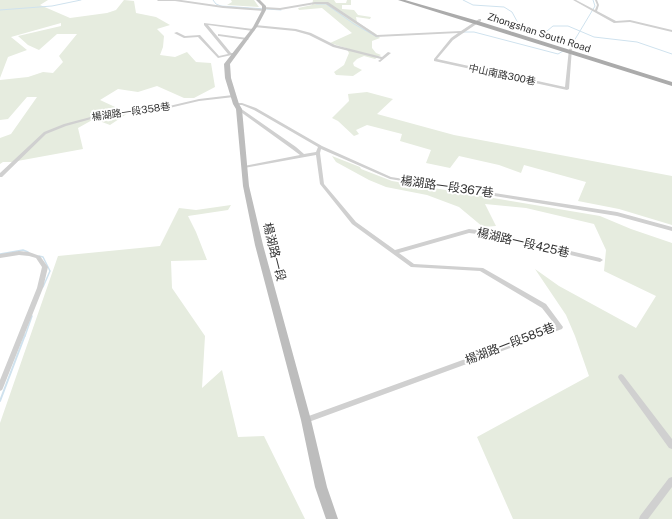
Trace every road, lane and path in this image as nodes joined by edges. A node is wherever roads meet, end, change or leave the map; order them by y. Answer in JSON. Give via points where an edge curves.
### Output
{"nodes":[{"id":1,"x":158,"y":0,"type":"edge"},
{"id":2,"x":258,"y":0,"type":"edge"},
{"id":3,"x":400,"y":0,"type":"edge"},
{"id":4,"x":411,"y":0,"type":"edge"},
{"id":5,"x":574,"y":0,"type":"edge"},
{"id":6,"x":596,"y":0,"type":"edge"},
{"id":7,"x":264,"y":9,"type":"junction"},
{"id":8,"x":594,"y":10,"type":"junction"},
{"id":9,"x":478,"y":21,"type":"junction"},
{"id":10,"x":254,"y":28,"type":"junction"},
{"id":11,"x":672,"y":31,"type":"edge"},
{"id":12,"x":461,"y":32,"type":"junction"},
{"id":13,"x":176,"y":33,"type":"dead end"},
{"id":14,"x":219,"y":35,"type":"dead end"},
{"id":15,"x":247,"y":39,"type":"junction"},
{"id":16,"x":219,"y":41,"type":"junction"},
{"id":17,"x":207,"y":44,"type":"junction"},
{"id":18,"x":571,"y":51,"type":"junction"},
{"id":19,"x":389,"y":53,"type":"dead end"},
{"id":20,"x":232,"y":54,"type":"junction"},
{"id":21,"x":672,"y":80,"type":"edge"},
{"id":22,"x":672,"y":84,"type":"edge"},
{"id":23,"x":233,"y":96,"type":"junction"},
{"id":24,"x":237,"y":107,"type":"junction"},
{"id":25,"x":320,"y":147,"type":"junction"},
{"id":26,"x":318,"y":153,"type":"junction"},
{"id":27,"x":302,"y":155,"type":"junction"},
{"id":28,"x":244,"y":168,"type":"junction"},
{"id":29,"x":0,"y":176,"type":"edge"},
{"id":30,"x":672,"y":229,"type":"edge"},
{"id":31,"x":394,"y":252,"type":"junction"},
{"id":32,"x":0,"y":256,"type":"edge"},
{"id":33,"x":600,"y":260,"type":"dead end"},
{"id":34,"x":621,"y":377,"type":"dead end"},
{"id":35,"x":0,"y":388,"type":"edge"},
{"id":36,"x":306,"y":420,"type":"junction"},
{"id":37,"x":672,"y":445,"type":"edge"},
{"id":38,"x":672,"y":481,"type":"edge"},
{"id":39,"x":332,"y":519,"type":"edge"},
{"id":40,"x":643,"y":519,"type":"edge"}],
"edges":[{"from":1,"to":7,"type":"street"},
{"from":2,"to":7,"type":"street"},
{"from":3,"to":9,"type":"main road","name":"Zhongshan South Road"},
{"from":4,"to":9,"type":"main road","name":"Zhongshan South Road"},
{"from":5,"to":8,"type":"street"},
{"from":6,"to":8,"type":"street","via":[[598,5]]},
{"from":7,"to":10,"type":"street","name":"楊湖路一段"},
{"from":7,"to":12,"type":"street","via":[[327,3],[376,36]]},
{"from":8,"to":11,"type":"street","via":[[615,22],[630,21]]},
{"from":9,"to":12,"type":"street"},
{"from":9,"to":18,"type":"main road","name":"Zhongshan South Road"},
{"from":10,"to":15,"type":"street","name":"楊湖路一段"},
{"from":10,"to":16,"type":"street","via":[[205,24]]},
{"from":10,"to":19,"type":"street","via":[[295,30],[334,46],[380,60]]},
{"from":12,"to":18,"type":"street","name":"中山南路300巷","via":[[435,60],[567,89]]},
{"from":13,"to":17,"type":"street","via":[[184,37],[199,36]]},
{"from":14,"to":15,"type":"street"},
{"from":15,"to":20,"type":"street","name":"楊湖路一段"},
{"from":16,"to":17,"type":"street"},
{"from":16,"to":20,"type":"street"},
{"from":17,"to":20,"type":"street","via":[[218,57]]},
{"from":18,"to":21,"type":"main road","name":"Zhongshan South Road"},
{"from":18,"to":22,"type":"main road","name":"Zhongshan South Road"},
{"from":20,"to":23,"type":"street","name":"楊湖路一段","via":[[227,68]]},
{"from":23,"to":24,"type":"street","name":"楊湖路一段"},
{"from":23,"to":29,"type":"street","name":"楊湖路一段358巷","via":[[198,100],[165,108],[102,115],[65,124],[45,133]]},
{"from":24,"to":25,"type":"street","name":"楊湖路一段367巷","via":[[242,104],[255,109]]},
{"from":24,"to":27,"type":"street"},
{"from":24,"to":28,"type":"street","name":"楊湖路一段"},
{"from":25,"to":26,"type":"street"},
{"from":25,"to":30,"type":"street","name":"楊湖路一段367巷","via":[[390,178],[617,214]]},
{"from":26,"to":27,"type":"street"},
{"from":26,"to":31,"type":"street","via":[[322,184],[354,223]]},
{"from":27,"to":28,"type":"street"},
{"from":28,"to":36,"type":"street","name":"楊湖路一段","via":[[259,245]]},
{"from":31,"to":33,"type":"street","name":"楊湖路一段425巷","via":[[469,231]]},
{"from":31,"to":36,"type":"street","name":"楊湖路一段585巷","via":[[413,266],[482,269],[544,306],[560,327]]},
{"from":32,"to":35,"type":"street","via":[[29,254],[38,257],[45,267],[40,288]]},
{"from":34,"to":37,"type":"street"},
{"from":36,"to":39,"type":"street","name":"楊湖路一段","via":[[321,487]]},
{"from":38,"to":40,"type":"street"}]}
